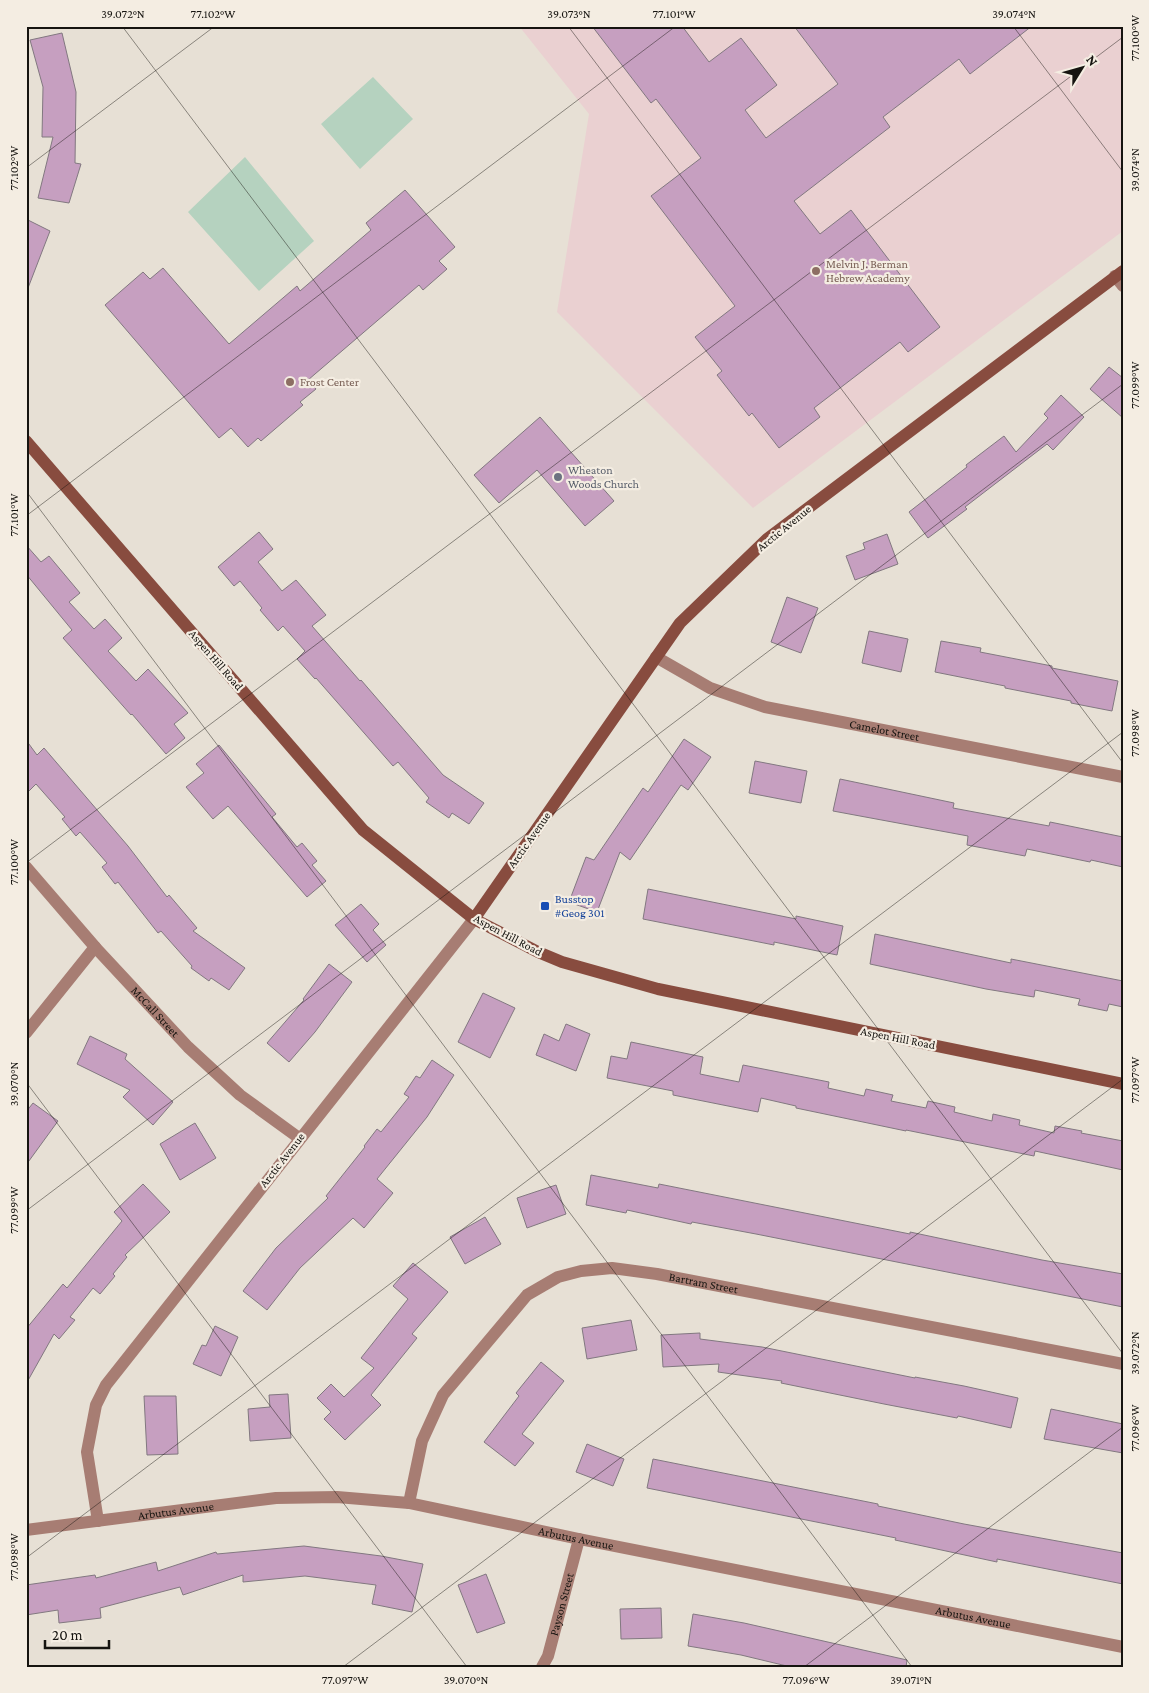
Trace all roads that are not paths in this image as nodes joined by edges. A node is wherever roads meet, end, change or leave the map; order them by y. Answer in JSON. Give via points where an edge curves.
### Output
{"nodes":[{"id":1,"x":1120,"y":278,"type":"edge"},
{"id":2,"x":26,"y":441,"type":"edge"},
{"id":3,"x":656,"y":657,"type":"junction"},
{"id":4,"x":1123,"y":777,"type":"edge"},
{"id":5,"x":26,"y":867,"type":"edge"},
{"id":6,"x":474,"y":919,"type":"junction"},
{"id":7,"x":96,"y":947,"type":"junction"},
{"id":8,"x":26,"y":1033,"type":"edge"},
{"id":9,"x":1123,"y":1084,"type":"edge"},
{"id":10,"x":299,"y":1138,"type":"junction"},
{"id":11,"x":1123,"y":1364,"type":"edge"},
{"id":12,"x":409,"y":1503,"type":"junction"},
{"id":13,"x":98,"y":1521,"type":"junction"},
{"id":14,"x":26,"y":1530,"type":"edge"},
{"id":15,"x":579,"y":1539,"type":"junction"},
{"id":16,"x":1123,"y":1647,"type":"edge"},
{"id":17,"x":542,"y":1667,"type":"edge"}],
"edges":[{"from":1,"to":3,"type":"street","name":"Arctic Avenue","via":[[767,539],[680,624]]},
{"from":2,"to":6,"type":"street","name":"Aspen Hill Road","via":[[363,830]]},
{"from":3,"to":4,"type":"street","name":"Camelot Street","via":[[710,688],[765,707]]},
{"from":3,"to":6,"type":"street","name":"Arctic Avenue"},
{"from":5,"to":7,"type":"street","name":"McCall Street"},
{"from":6,"to":9,"type":"street","name":"Aspen Hill Road","via":[[562,962],[658,990]]},
{"from":6,"to":10,"type":"street","name":"Arctic Avenue"},
{"from":7,"to":8,"type":"street"},
{"from":7,"to":10,"type":"street","name":"McCall Street","via":[[188,1047],[240,1095]]},
{"from":10,"to":13,"type":"street","name":"Arctic Avenue","via":[[106,1385],[96,1405],[87,1452]]},
{"from":11,"to":12,"type":"street","name":"Bartram Street","via":[[657,1274],[612,1268],[581,1270],[558,1277],[526,1296],[444,1395],[422,1441]]},
{"from":12,"to":13,"type":"street","name":"Arbutus Avenue","via":[[336,1497],[276,1498]]},
{"from":12,"to":15,"type":"street","name":"Arbutus Avenue"},
{"from":13,"to":14,"type":"street","name":"Arbutus Avenue"},
{"from":15,"to":16,"type":"street","name":"Arbutus Avenue"},
{"from":15,"to":17,"type":"street","name":"Payson Street","via":[[548,1656]]}]}
